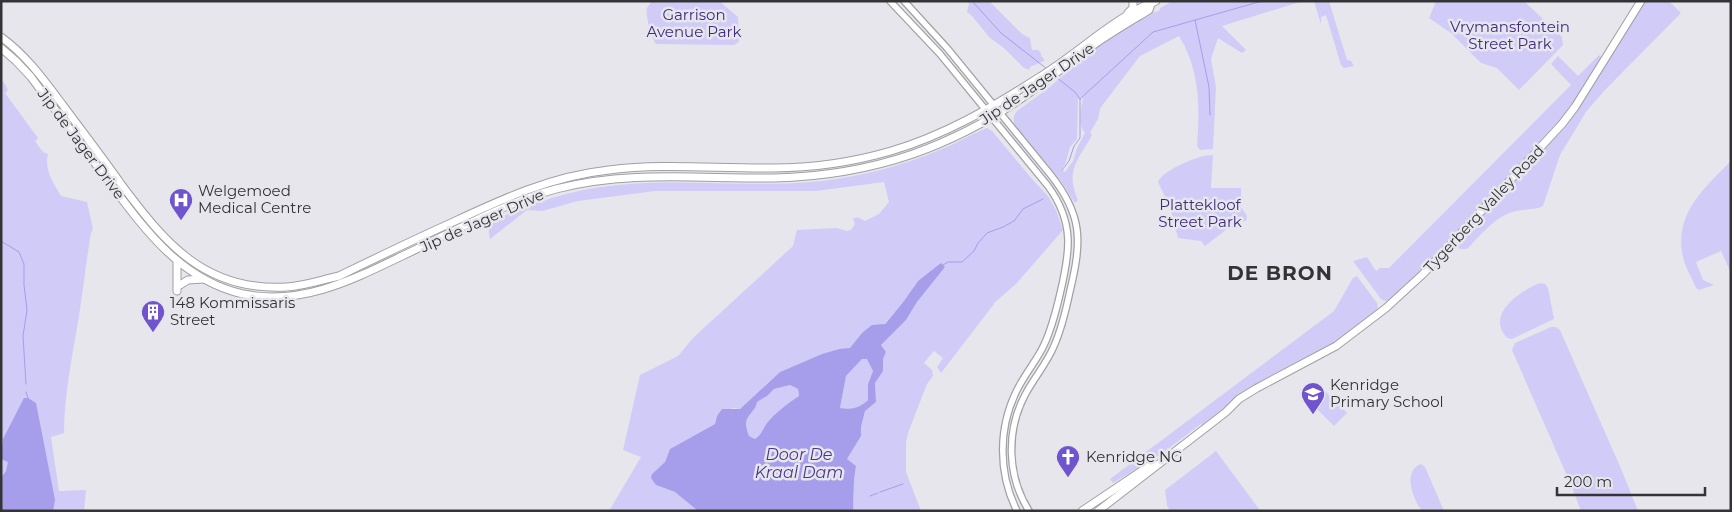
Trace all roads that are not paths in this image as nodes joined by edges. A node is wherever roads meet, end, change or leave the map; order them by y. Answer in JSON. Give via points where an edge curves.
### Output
{"nodes":[{"id":1,"x":890,"y":1,"type":"edge"},
{"id":2,"x":904,"y":1,"type":"edge"},
{"id":3,"x":1641,"y":1,"type":"edge"},
{"id":4,"x":1133,"y":2,"type":"edge"},
{"id":5,"x":1153,"y":3,"type":"edge"},
{"id":6,"x":1,"y":37,"type":"edge"},
{"id":7,"x":1,"y":48,"type":"edge"},
{"id":8,"x":1076,"y":52,"type":"junction"},
{"id":9,"x":1064,"y":64,"type":"junction"},
{"id":10,"x":1041,"y":80,"type":"junction"},
{"id":11,"x":994,"y":106,"type":"junction"},
{"id":12,"x":985,"y":110,"type":"junction"},
{"id":13,"x":1000,"y":113,"type":"junction"},
{"id":14,"x":991,"y":118,"type":"junction"},
{"id":15,"x":177,"y":262,"type":"junction"},
{"id":16,"x":204,"y":279,"type":"junction"},
{"id":17,"x":1169,"y":455,"type":"junction"},
{"id":18,"x":1017,"y":511,"type":"edge"},
{"id":19,"x":1029,"y":511,"type":"edge"},
{"id":20,"x":1082,"y":511,"type":"edge"},
{"id":21,"x":1098,"y":511,"type":"edge"}],
"edges":[{"from":1,"to":12,"type":"street"},
{"from":2,"to":11,"type":"street"},
{"from":3,"to":17,"type":"main road","name":"Tygerberg Valley Road","via":[[1562,124],[1423,274],[1346,339],[1226,412]]},
{"from":4,"to":8,"type":"main road","via":[[1132,9],[1087,40]]},
{"from":5,"to":8,"type":"main road","name":"Jip de Jager Drive"},
{"from":5,"to":9,"type":"main road","name":"Jip de Jager Drive","via":[[1149,10]]},
{"from":6,"to":12,"type":"main road","name":"Jip de Jager Drive","via":[[41,76],[170,244],[214,274],[248,285],[268,287],[299,286],[338,276],[540,184],[630,168],[775,168],[842,162],[921,141]]},
{"from":7,"to":15,"type":"main road","name":"Jip de Jager Drive","via":[[31,77],[141,224]]},
{"from":8,"to":9,"type":"main road","name":"Jip de Jager Drive"},
{"from":9,"to":10,"type":"main road","name":"Jip de Jager Drive"},
{"from":10,"to":11,"type":"main road","name":"Jip de Jager Drive"},
{"from":10,"to":13,"type":"main road","name":"Jip de Jager Drive"},
{"from":11,"to":12,"type":"main road","name":"Jip de Jager Drive"},
{"from":11,"to":13,"type":"street"},
{"from":12,"to":14,"type":"street"},
{"from":13,"to":14,"type":"main road","name":"Jip de Jager Drive"},
{"from":13,"to":19,"type":"street","via":[[1063,190],[1074,214],[1078,236],[1075,270],[1054,348],[1024,396],[1014,425],[1011,448],[1013,473]]},
{"from":14,"to":16,"type":"main road","name":"Jip de Jager Drive","via":[[912,154],[836,173],[775,178],[628,177],[554,190],[502,209],[357,278],[299,296],[242,294]]},
{"from":14,"to":18,"type":"street","via":[[1054,195],[1065,217],[1069,242],[1051,330],[1016,392],[1006,425],[1002,456],[1004,474]]},
{"from":15,"to":16,"type":"main road","name":"Jip de Jager Drive"},
{"from":15,"to":16,"type":"main road","via":[[178,288],[188,280]]},
{"from":17,"to":20,"type":"main road","name":"Tygerberg Valley Road"},
{"from":17,"to":21,"type":"main road","name":"Tygerberg Valley Road"}]}
